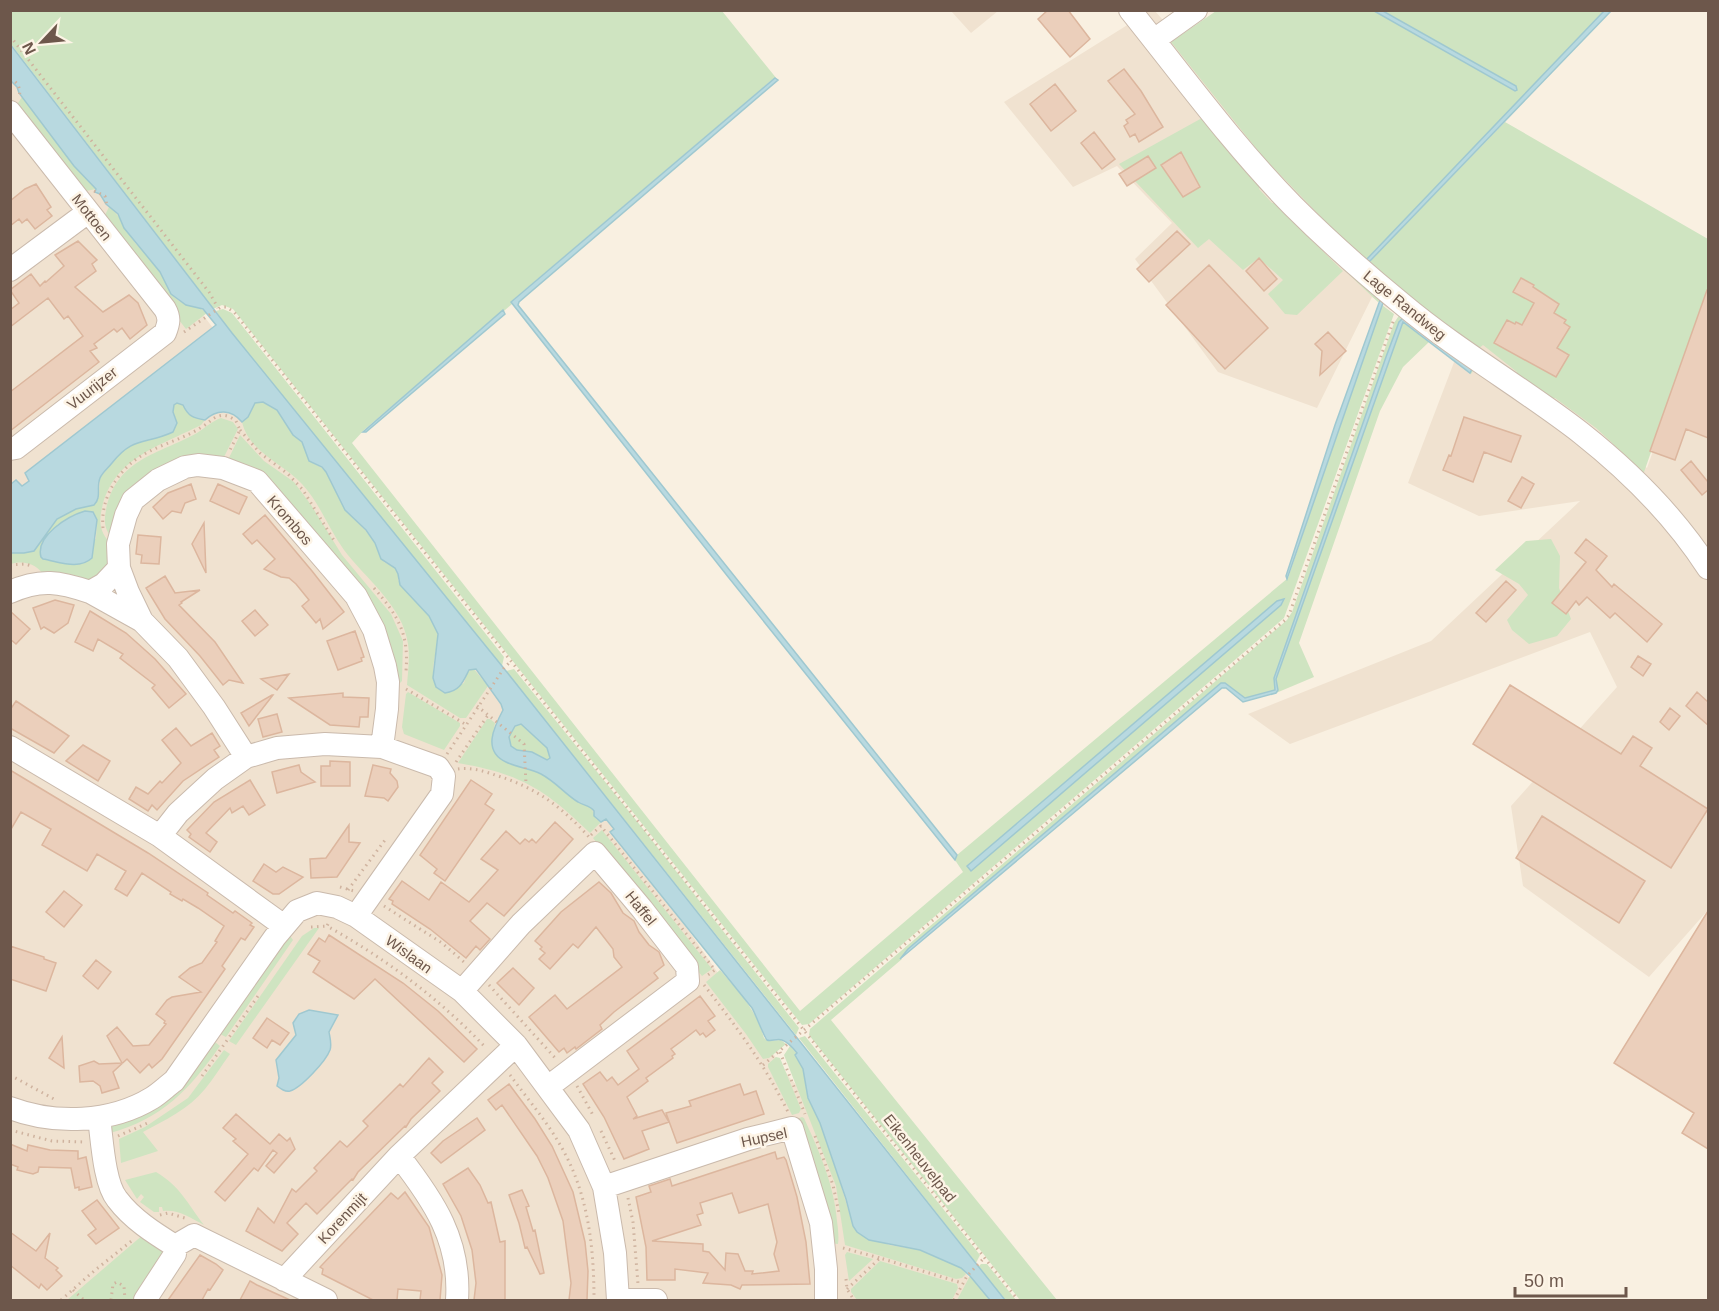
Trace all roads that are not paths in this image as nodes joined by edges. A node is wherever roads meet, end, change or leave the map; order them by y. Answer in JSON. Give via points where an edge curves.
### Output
{"nodes":[{"id":1,"x":1130,"y":10,"type":"edge"},
{"id":2,"x":1196,"y":10,"type":"edge"},
{"id":3,"x":1154,"y":40,"type":"junction"},
{"id":4,"x":13,"y":107,"type":"edge"},
{"id":5,"x":88,"y":212,"type":"junction"},
{"id":6,"x":10,"y":270,"type":"edge"},
{"id":7,"x":177,"y":327,"type":"joint"},
{"id":8,"x":10,"y":449,"type":"edge"},
{"id":9,"x":119,"y":568,"type":"junction"},
{"id":10,"x":1708,"y":568,"type":"edge"},
{"id":11,"x":10,"y":592,"type":"edge"},
{"id":12,"x":90,"y":592,"type":"junction"},
{"id":13,"x":142,"y":621,"type":"junction"},
{"id":14,"x":10,"y":747,"type":"edge"},
{"id":15,"x":382,"y":747,"type":"junction"},
{"id":16,"x":246,"y":757,"type":"junction"},
{"id":17,"x":160,"y":836,"type":"junction"},
{"id":18,"x":356,"y":916,"type":"junction"},
{"id":19,"x":284,"y":926,"type":"junction"},
{"id":20,"x":462,"y":992,"type":"junction"},
{"id":21,"x":516,"y":1045,"type":"junction"},
{"id":22,"x":548,"y":1087,"type":"junction"},
{"id":23,"x":10,"y":1108,"type":"edge"},
{"id":24,"x":100,"y":1129,"type":"junction"},
{"id":25,"x":399,"y":1156,"type":"junction"},
{"id":26,"x":614,"y":1184,"type":"junction"},
{"id":27,"x":175,"y":1246,"type":"junction"},
{"id":28,"x":284,"y":1280,"type":"junction"},
{"id":29,"x":834,"y":1297,"type":"edge"},
{"id":30,"x":146,"y":1300,"type":"edge"},
{"id":31,"x":326,"y":1300,"type":"edge"},
{"id":32,"x":457,"y":1300,"type":"edge"},
{"id":33,"x":633,"y":1300,"type":"edge"}],
"edges":[{"from":1,"to":3,"type":"street","name":"Lage Randweg"},
{"from":2,"to":3,"type":"street"},
{"from":3,"to":10,"type":"street","name":"Lage Randweg","via":[[1291,205],[1403,305],[1581,433],[1615,462],[1668,514]]},
{"from":4,"to":5,"type":"street","name":"Mottoen"},
{"from":5,"to":6,"type":"street"},
{"from":5,"to":7,"type":"street","name":"Mottoen"},
{"from":7,"to":8,"type":"street","name":"Vuurijzer"},
{"from":9,"to":12,"type":"street"},
{"from":9,"to":13,"type":"street","name":"Krombos"},
{"from":9,"to":15,"type":"street","name":"Krombos","via":[[118,544],[126,515],[133,500],[158,480],[198,465],[223,468],[257,482],[356,596],[374,630],[388,682]]},
{"from":11,"to":12,"type":"street","name":"Krombos","via":[[25,585],[55,582]]},
{"from":12,"to":13,"type":"street","name":"Krombos"},
{"from":13,"to":16,"type":"street","name":"Krombos","via":[[177,658]]},
{"from":14,"to":17,"type":"street"},
{"from":15,"to":16,"type":"street","via":[[325,744],[277,748]]},
{"from":15,"to":18,"type":"street","via":[[446,768],[442,794]]},
{"from":16,"to":17,"type":"street","via":[[215,779],[178,813]]},
{"from":17,"to":19,"type":"street"},
{"from":18,"to":19,"type":"street","name":"Wislaan","via":[[317,903],[297,910]]},
{"from":18,"to":20,"type":"street","name":"Wislaan"},
{"from":19,"to":24,"type":"street","name":"Wislaan","via":[[174,1081]]},
{"from":20,"to":21,"type":"street","name":"Wislaan"},
{"from":20,"to":22,"type":"street","name":"Haffel","via":[[521,924],[595,852],[687,967],[688,981]]},
{"from":21,"to":22,"type":"street","name":"Wislaan"},
{"from":21,"to":25,"type":"street","name":"Korenmijt"},
{"from":22,"to":26,"type":"street","name":"Wislaan"},
{"from":23,"to":24,"type":"street","name":"Wislaan"},
{"from":24,"to":27,"type":"street","via":[[104,1164],[116,1198],[148,1230]]},
{"from":25,"to":28,"type":"street","name":"Korenmijt"},
{"from":25,"to":32,"type":"street","via":[[443,1221],[455,1253]]},
{"from":26,"to":29,"type":"street","name":"Hupsel","via":[[792,1128],[820,1224]]},
{"from":26,"to":33,"type":"street","name":"Wislaan","via":[[615,1252]]},
{"from":27,"to":28,"type":"street","via":[[194,1235]]},
{"from":27,"to":30,"type":"street","via":[[175,1254]]},
{"from":28,"to":31,"type":"street"}]}
